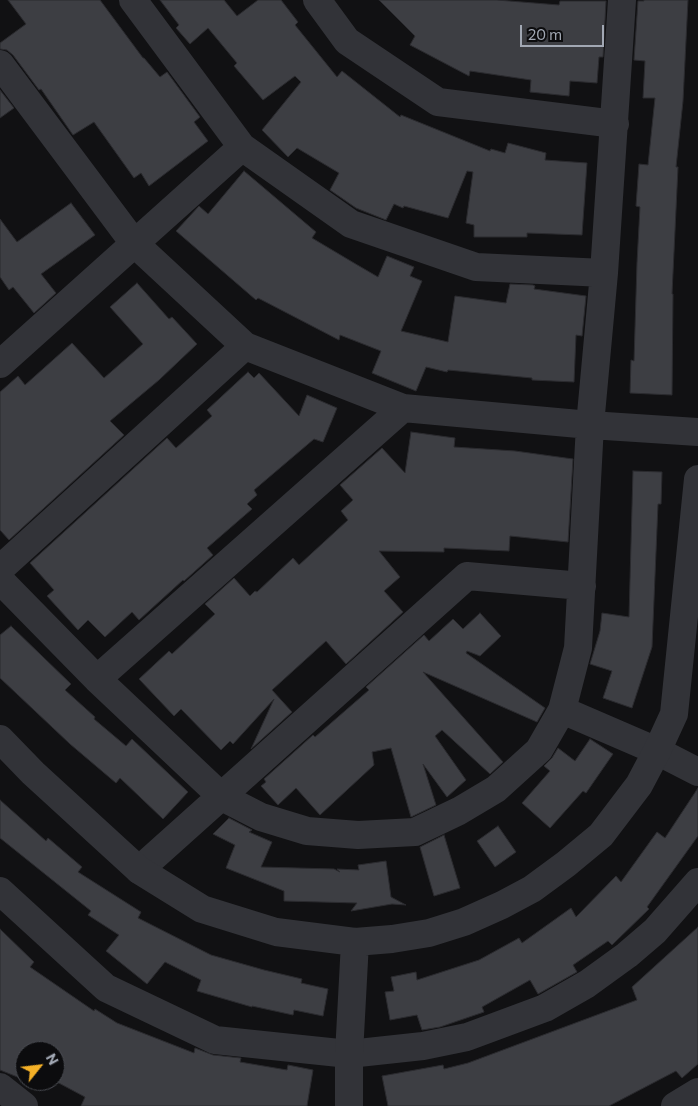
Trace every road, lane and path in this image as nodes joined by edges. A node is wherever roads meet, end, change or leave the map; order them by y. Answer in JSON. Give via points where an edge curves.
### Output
{"nodes":[{"id":1,"x":133,"y":0,"type":"edge"},
{"id":2,"x":317,"y":0,"type":"edge"},
{"id":3,"x":622,"y":0,"type":"edge"},
{"id":4,"x":0,"y":64,"type":"edge"},
{"id":5,"x":614,"y":124,"type":"junction"},
{"id":6,"x":242,"y":147,"type":"junction"},
{"id":7,"x":134,"y":243,"type":"junction"},
{"id":8,"x":604,"y":273,"type":"junction"},
{"id":9,"x":244,"y":346,"type":"junction"},
{"id":10,"x":4,"y":350,"type":"edge"},
{"id":11,"x":402,"y":408,"type":"junction"},
{"id":12,"x":590,"y":425,"type":"junction"},
{"id":13,"x":698,"y":432,"type":"edge"},
{"id":14,"x":698,"y":478,"type":"edge"},
{"id":15,"x":0,"y":569,"type":"edge"},
{"id":16,"x":0,"y":580,"type":"edge"},
{"id":17,"x":582,"y":586,"type":"junction"},
{"id":18,"x":97,"y":679,"type":"junction"},
{"id":19,"x":562,"y":710,"type":"junction"},
{"id":20,"x":0,"y":739,"type":"edge"},
{"id":21,"x":657,"y":752,"type":"junction"},
{"id":22,"x":698,"y":772,"type":"edge"},
{"id":23,"x":222,"y":797,"type":"junction"},
{"id":24,"x":139,"y":870,"type":"junction"},
{"id":25,"x":698,"y":882,"type":"edge"},
{"id":26,"x":0,"y":891,"type":"edge"},
{"id":27,"x":355,"y":942,"type":"junction"},
{"id":28,"x":349,"y":1054,"type":"junction"},
{"id":29,"x":0,"y":1087,"type":"edge"},
{"id":30,"x":24,"y":1106,"type":"edge"},
{"id":31,"x":349,"y":1106,"type":"edge"}],
"edges":[{"from":1,"to":6,"type":"street"},
{"from":2,"to":5,"type":"street","via":[[347,41],[438,102]]},
{"from":3,"to":5,"type":"street"},
{"from":4,"to":7,"type":"street"},
{"from":5,"to":8,"type":"street"},
{"from":6,"to":7,"type":"street"},
{"from":6,"to":8,"type":"street","via":[[350,224],[476,267]]},
{"from":7,"to":9,"type":"street"},
{"from":7,"to":10,"type":"street"},
{"from":8,"to":12,"type":"street"},
{"from":9,"to":11,"type":"street"},
{"from":9,"to":15,"type":"street"},
{"from":11,"to":12,"type":"street"},
{"from":11,"to":18,"type":"street"},
{"from":12,"to":13,"type":"street"},
{"from":12,"to":17,"type":"street"},
{"from":14,"to":21,"type":"street","via":[[674,714]]},
{"from":16,"to":18,"type":"street"},
{"from":17,"to":19,"type":"street","via":[[578,648]]},
{"from":17,"to":23,"type":"street","via":[[467,576]]},
{"from":18,"to":23,"type":"street"},
{"from":19,"to":21,"type":"street"},
{"from":19,"to":23,"type":"street","via":[[539,750],[496,788],[459,811],[415,832],[358,835],[307,831],[261,817]]},
{"from":20,"to":24,"type":"street"},
{"from":21,"to":22,"type":"street"},
{"from":21,"to":27,"type":"street","via":[[639,785],[600,835],[532,889],[464,922],[428,933]]},
{"from":23,"to":24,"type":"street"},
{"from":24,"to":27,"type":"street","via":[[202,909],[276,932]]},
{"from":25,"to":28,"type":"street","via":[[655,932],[627,956],[545,1008],[467,1037],[423,1046]]},
{"from":26,"to":28,"type":"street","via":[[106,988],[215,1040]]},
{"from":27,"to":28,"type":"street"},
{"from":28,"to":31,"type":"street"},
{"from":29,"to":30,"type":"street"}]}
